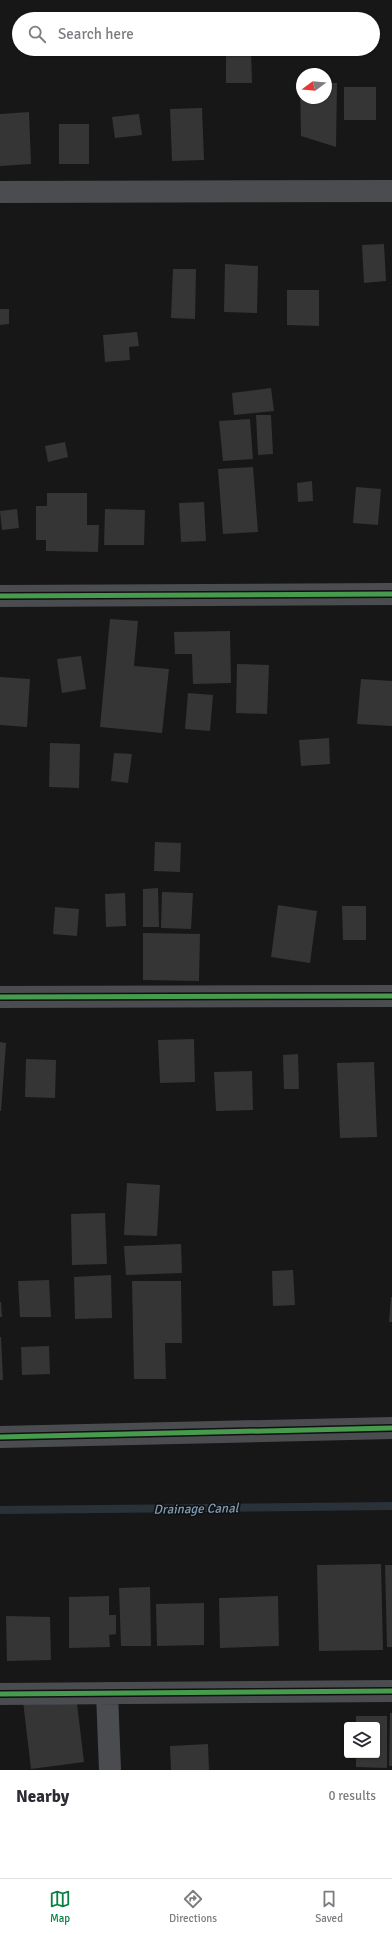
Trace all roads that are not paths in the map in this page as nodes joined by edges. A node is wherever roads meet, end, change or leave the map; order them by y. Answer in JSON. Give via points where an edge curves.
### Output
{"nodes":[{"id":1,"x":392,"y":191,"type":"edge"},
{"id":2,"x":0,"y":192,"type":"edge"},
{"id":3,"x":392,"y":594,"type":"edge"},
{"id":4,"x":0,"y":596,"type":"edge"},
{"id":5,"x":0,"y":996,"type":"edge"},
{"id":6,"x":392,"y":996,"type":"edge"},
{"id":7,"x":392,"y":1428,"type":"edge"},
{"id":8,"x":0,"y":1437,"type":"edge"},
{"id":9,"x":392,"y":1691,"type":"edge"},
{"id":10,"x":107,"y":1693,"type":"junction"},
{"id":11,"x":0,"y":1694,"type":"edge"},
{"id":12,"x":110,"y":1770,"type":"edge"}],
"edges":[{"from":1,"to":2,"type":"street"},
{"from":3,"to":4,"type":"street"},
{"from":5,"to":6,"type":"street"},
{"from":7,"to":8,"type":"street"},
{"from":9,"to":10,"type":"street"},
{"from":10,"to":11,"type":"street"},
{"from":10,"to":12,"type":"street"}]}
